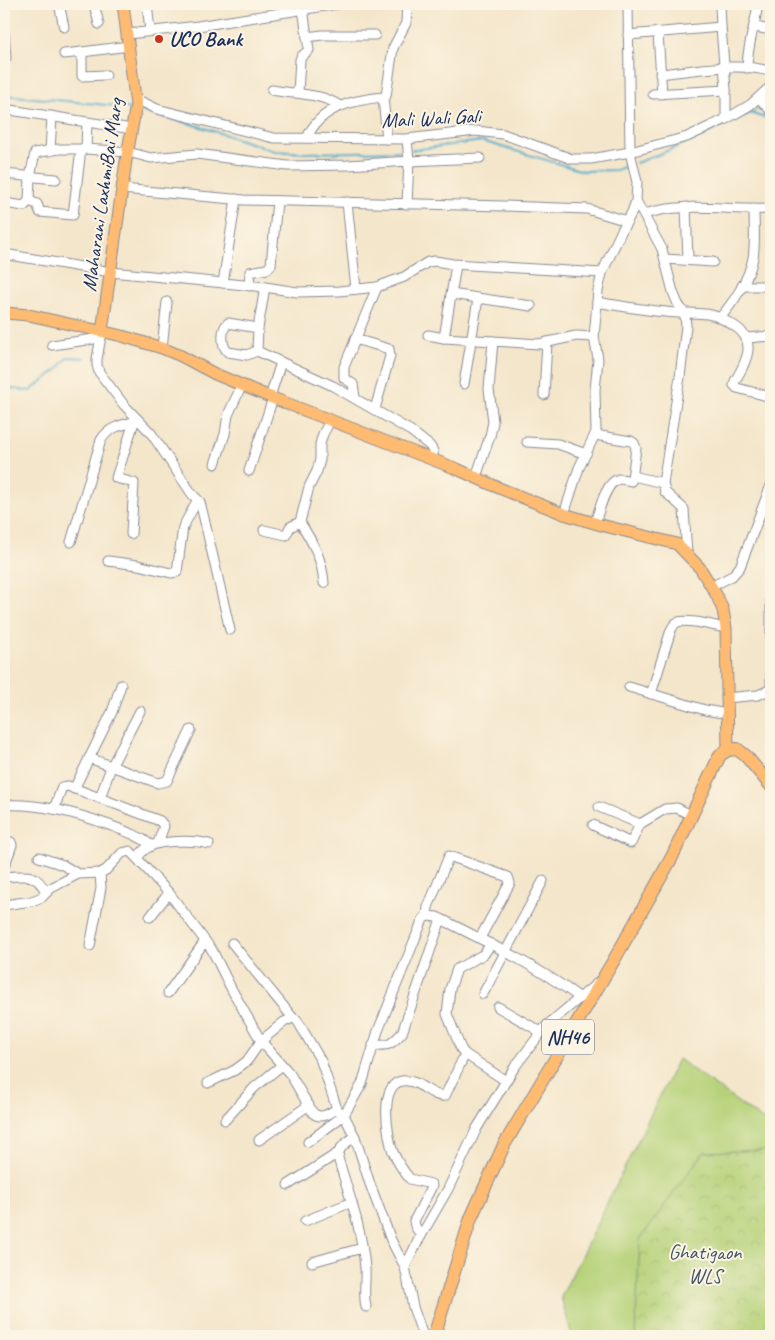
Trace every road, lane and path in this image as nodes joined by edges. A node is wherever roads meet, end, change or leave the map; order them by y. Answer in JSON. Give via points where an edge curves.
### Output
{"nodes":[{"id":1,"x":59,"y":4,"type":"edge"},
{"id":2,"x":94,"y":4,"type":"edge"},
{"id":3,"x":124,"y":4,"type":"edge"},
{"id":4,"x":147,"y":4,"type":"edge"},
{"id":5,"x":337,"y":4,"type":"edge"},
{"id":6,"x":407,"y":4,"type":"edge"},
{"id":7,"x":628,"y":4,"type":"edge"},
{"id":8,"x":720,"y":4,"type":"edge"},
{"id":9,"x":758,"y":4,"type":"edge"},
{"id":10,"x":303,"y":9,"type":"junction"},
{"id":11,"x":100,"y":24,"type":"dead end"},
{"id":12,"x":64,"y":26,"type":"dead end"},
{"id":13,"x":721,"y":27,"type":"junction"},
{"id":14,"x":755,"y":27,"type":"junction"},
{"id":15,"x":771,"y":30,"type":"edge"},
{"id":16,"x":150,"y":31,"type":"junction"},
{"id":17,"x":4,"y":34,"type":"edge"},
{"id":18,"x":658,"y":34,"type":"junction"},
{"id":19,"x":375,"y":35,"type":"dead end"},
{"id":20,"x":628,"y":36,"type":"junction"},
{"id":21,"x":307,"y":37,"type":"junction"},
{"id":22,"x":129,"y":40,"type":"junction"},
{"id":23,"x":82,"y":52,"type":"junction"},
{"id":24,"x":64,"y":54,"type":"dead end"},
{"id":25,"x":6,"y":58,"type":"dead end"},
{"id":26,"x":724,"y":67,"type":"junction"},
{"id":27,"x":747,"y":68,"type":"junction"},
{"id":28,"x":771,"y":72,"type":"edge"},
{"id":29,"x":660,"y":74,"type":"junction"},
{"id":30,"x":106,"y":75,"type":"dead end"},
{"id":31,"x":771,"y":86,"type":"edge"},
{"id":32,"x":272,"y":90,"type":"dead end"},
{"id":33,"x":726,"y":90,"type":"junction"},
{"id":34,"x":298,"y":92,"type":"junction"},
{"id":35,"x":383,"y":98,"type":"junction"},
{"id":36,"x":761,"y":100,"type":"junction"},
{"id":37,"x":136,"y":102,"type":"junction"},
{"id":38,"x":340,"y":106,"type":"junction"},
{"id":39,"x":4,"y":109,"type":"edge"},
{"id":40,"x":771,"y":110,"type":"edge"},
{"id":41,"x":52,"y":116,"type":"junction"},
{"id":42,"x":726,"y":119,"type":"junction"},
{"id":43,"x":87,"y":122,"type":"junction"},
{"id":44,"x":133,"y":125,"type":"junction"},
{"id":45,"x":307,"y":138,"type":"junction"},
{"id":46,"x":387,"y":139,"type":"junction"},
{"id":47,"x":83,"y":149,"type":"junction"},
{"id":48,"x":409,"y":150,"type":"junction"},
{"id":49,"x":50,"y":151,"type":"junction"},
{"id":50,"x":128,"y":152,"type":"junction"},
{"id":51,"x":631,"y":157,"type":"junction"},
{"id":52,"x":480,"y":158,"type":"dead end"},
{"id":53,"x":4,"y":174,"type":"edge"},
{"id":54,"x":30,"y":177,"type":"junction"},
{"id":55,"x":56,"y":179,"type":"dead end"},
{"id":56,"x":122,"y":189,"type":"junction"},
{"id":57,"x":236,"y":199,"type":"junction"},
{"id":58,"x":29,"y":201,"type":"junction"},
{"id":59,"x":277,"y":201,"type":"junction"},
{"id":60,"x":636,"y":201,"type":"junction"},
{"id":61,"x":347,"y":202,"type":"junction"},
{"id":62,"x":4,"y":203,"type":"edge"},
{"id":63,"x":407,"y":204,"type":"junction"},
{"id":64,"x":686,"y":207,"type":"junction"},
{"id":65,"x":771,"y":209,"type":"edge"},
{"id":66,"x":754,"y":210,"type":"junction"},
{"id":67,"x":644,"y":214,"type":"junction"},
{"id":68,"x":627,"y":221,"type":"junction"},
{"id":69,"x":4,"y":254,"type":"edge"},
{"id":70,"x":665,"y":259,"type":"junction"},
{"id":71,"x":688,"y":260,"type":"junction"},
{"id":72,"x":714,"y":262,"type":"dead end"},
{"id":73,"x":456,"y":265,"type":"junction"},
{"id":74,"x":111,"y":272,"type":"junction"},
{"id":75,"x":602,"y":273,"type":"junction"},
{"id":76,"x":223,"y":283,"type":"junction"},
{"id":77,"x":249,"y":286,"type":"junction"},
{"id":78,"x":742,"y":286,"type":"junction"},
{"id":79,"x":771,"y":286,"type":"edge"},
{"id":80,"x":265,"y":287,"type":"junction"},
{"id":81,"x":377,"y":287,"type":"junction"},
{"id":82,"x":356,"y":289,"type":"junction"},
{"id":83,"x":451,"y":294,"type":"junction"},
{"id":84,"x":478,"y":299,"type":"junction"},
{"id":85,"x":167,"y":302,"type":"dead end"},
{"id":86,"x":597,"y":302,"type":"junction"},
{"id":87,"x":531,"y":306,"type":"dead end"},
{"id":88,"x":4,"y":313,"type":"edge"},
{"id":89,"x":685,"y":314,"type":"junction"},
{"id":90,"x":720,"y":318,"type":"junction"},
{"id":91,"x":258,"y":328,"type":"junction"},
{"id":92,"x":102,"y":334,"type":"junction"},
{"id":93,"x":428,"y":335,"type":"dead end"},
{"id":94,"x":771,"y":336,"type":"edge"},
{"id":95,"x":594,"y":337,"type":"junction"},
{"id":96,"x":444,"y":338,"type":"junction"},
{"id":97,"x":747,"y":338,"type":"junction"},
{"id":98,"x":355,"y":340,"type":"junction"},
{"id":99,"x":471,"y":340,"type":"junction"},
{"id":100,"x":493,"y":341,"type":"junction"},
{"id":101,"x":547,"y":342,"type":"junction"},
{"id":102,"x":52,"y":345,"type":"dead end"},
{"id":103,"x":162,"y":348,"type":"junction"},
{"id":104,"x":257,"y":351,"type":"junction"},
{"id":105,"x":281,"y":362,"type":"junction"},
{"id":106,"x":464,"y":384,"type":"dead end"},
{"id":107,"x":242,"y":385,"type":"junction"},
{"id":108,"x":544,"y":395,"type":"dead end"},
{"id":109,"x":771,"y":397,"type":"edge"},
{"id":110,"x":271,"y":398,"type":"junction"},
{"id":111,"x":355,"y":398,"type":"junction"},
{"id":112,"x":374,"y":409,"type":"junction"},
{"id":113,"x":135,"y":419,"type":"junction"},
{"id":114,"x":330,"y":421,"type":"junction"},
{"id":115,"x":595,"y":435,"type":"junction"},
{"id":116,"x":527,"y":442,"type":"dead end"},
{"id":117,"x":586,"y":454,"type":"junction"},
{"id":118,"x":434,"y":460,"type":"junction"},
{"id":119,"x":215,"y":464,"type":"dead end"},
{"id":120,"x":249,"y":470,"type":"dead end"},
{"id":121,"x":633,"y":476,"type":"junction"},
{"id":122,"x":476,"y":477,"type":"junction"},
{"id":123,"x":663,"y":483,"type":"junction"},
{"id":124,"x":771,"y":485,"type":"edge"},
{"id":125,"x":197,"y":500,"type":"junction"},
{"id":126,"x":564,"y":514,"type":"junction"},
{"id":127,"x":300,"y":522,"type":"junction"},
{"id":128,"x":596,"y":523,"type":"junction"},
{"id":129,"x":264,"y":530,"type":"dead end"},
{"id":130,"x":132,"y":534,"type":"dead end"},
{"id":131,"x":71,"y":542,"type":"dead end"},
{"id":132,"x":687,"y":555,"type":"junction"},
{"id":133,"x":108,"y":562,"type":"dead end"},
{"id":134,"x":324,"y":583,"type":"dead end"},
{"id":135,"x":711,"y":587,"type":"junction"},
{"id":136,"x":771,"y":593,"type":"edge"},
{"id":137,"x":726,"y":628,"type":"junction"},
{"id":138,"x":230,"y":630,"type":"dead end"},
{"id":139,"x":121,"y":685,"type":"dead end"},
{"id":140,"x":629,"y":687,"type":"dead end"},
{"id":141,"x":651,"y":694,"type":"junction"},
{"id":142,"x":726,"y":698,"type":"junction"},
{"id":143,"x":140,"y":711,"type":"dead end"},
{"id":144,"x":728,"y":714,"type":"junction"},
{"id":145,"x":190,"y":730,"type":"dead end"},
{"id":146,"x":728,"y":750,"type":"junction"},
{"id":147,"x":89,"y":758,"type":"junction"},
{"id":148,"x":111,"y":767,"type":"junction"},
{"id":149,"x":771,"y":786,"type":"edge"},
{"id":150,"x":74,"y":789,"type":"junction"},
{"id":151,"x":100,"y":798,"type":"junction"},
{"id":152,"x":4,"y":805,"type":"edge"},
{"id":153,"x":599,"y":807,"type":"dead end"},
{"id":154,"x":54,"y":809,"type":"junction"},
{"id":155,"x":692,"y":815,"type":"junction"},
{"id":156,"x":640,"y":824,"type":"junction"},
{"id":157,"x":593,"y":825,"type":"dead end"},
{"id":158,"x":4,"y":840,"type":"edge"},
{"id":159,"x":154,"y":844,"type":"junction"},
{"id":160,"x":209,"y":844,"type":"dead end"},
{"id":161,"x":39,"y":857,"type":"dead end"},
{"id":162,"x":136,"y":858,"type":"junction"},
{"id":163,"x":4,"y":867,"type":"edge"},
{"id":164,"x":100,"y":873,"type":"junction"},
{"id":165,"x":78,"y":874,"type":"junction"},
{"id":166,"x":4,"y":877,"type":"edge"},
{"id":167,"x":543,"y":881,"type":"dead end"},
{"id":168,"x":46,"y":892,"type":"junction"},
{"id":169,"x":169,"y":894,"type":"junction"},
{"id":170,"x":4,"y":905,"type":"edge"},
{"id":171,"x":150,"y":916,"type":"dead end"},
{"id":172,"x":427,"y":916,"type":"junction"},
{"id":173,"x":441,"y":919,"type":"junction"},
{"id":174,"x":480,"y":938,"type":"junction"},
{"id":175,"x":205,"y":941,"type":"junction"},
{"id":176,"x":232,"y":944,"type":"dead end"},
{"id":177,"x":492,"y":944,"type":"junction"},
{"id":178,"x":90,"y":946,"type":"dead end"},
{"id":179,"x":504,"y":951,"type":"junction"},
{"id":180,"x":603,"y":978,"type":"junction"},
{"id":181,"x":168,"y":993,"type":"dead end"},
{"id":182,"x":483,"y":994,"type":"dead end"},
{"id":183,"x":578,"y":997,"type":"junction"},
{"id":184,"x":498,"y":1007,"type":"dead end"},
{"id":185,"x":293,"y":1018,"type":"junction"},
{"id":186,"x":541,"y":1032,"type":"junction"},
{"id":187,"x":261,"y":1041,"type":"junction"},
{"id":188,"x":373,"y":1044,"type":"junction"},
{"id":189,"x":465,"y":1054,"type":"junction"},
{"id":190,"x":282,"y":1065,"type":"junction"},
{"id":191,"x":506,"y":1081,"type":"junction"},
{"id":192,"x":208,"y":1083,"type":"dead end"},
{"id":193,"x":309,"y":1105,"type":"junction"},
{"id":194,"x":341,"y":1112,"type":"junction"},
{"id":195,"x":225,"y":1120,"type":"dead end"},
{"id":196,"x":355,"y":1136,"type":"junction"},
{"id":197,"x":259,"y":1140,"type":"dead end"},
{"id":198,"x":308,"y":1142,"type":"dead end"},
{"id":199,"x":338,"y":1153,"type":"junction"},
{"id":200,"x":288,"y":1185,"type":"dead end"},
{"id":201,"x":352,"y":1202,"type":"junction"},
{"id":202,"x":305,"y":1221,"type":"dead end"},
{"id":203,"x":421,"y":1236,"type":"junction"},
{"id":204,"x":362,"y":1248,"type":"junction"},
{"id":205,"x":312,"y":1262,"type":"dead end"},
{"id":206,"x":405,"y":1267,"type":"junction"},
{"id":207,"x":366,"y":1307,"type":"dead end"},
{"id":208,"x":423,"y":1336,"type":"edge"},
{"id":209,"x":434,"y":1336,"type":"edge"}],
"edges":[{"from":1,"to":12,"type":"street"},
{"from":2,"to":11,"type":"street"},
{"from":3,"to":22,"type":"main road","name":"Maharani LaxhmiBai Marg"},
{"from":4,"to":16,"type":"street"},
{"from":5,"to":10,"type":"street"},
{"from":6,"to":35,"type":"street","via":[[406,23],[393,48],[387,92]]},
{"from":7,"to":20,"type":"street"},
{"from":8,"to":13,"type":"street"},
{"from":9,"to":14,"type":"street"},
{"from":10,"to":16,"type":"street"},
{"from":10,"to":21,"type":"street"},
{"from":13,"to":18,"type":"street"},
{"from":13,"to":26,"type":"street"},
{"from":14,"to":15,"type":"street"},
{"from":14,"to":27,"type":"street","via":[[748,47]]},
{"from":16,"to":22,"type":"street"},
{"from":17,"to":25,"type":"street"},
{"from":18,"to":20,"type":"street"},
{"from":18,"to":29,"type":"street"},
{"from":19,"to":21,"type":"street"},
{"from":20,"to":51,"type":"street"},
{"from":21,"to":34,"type":"street","via":[[309,50],[300,60]]},
{"from":22,"to":23,"type":"street"},
{"from":22,"to":37,"type":"main road","name":"Maharani LaxhmiBai Marg"},
{"from":23,"to":24,"type":"street"},
{"from":23,"to":30,"type":"street","via":[[82,76]]},
{"from":26,"to":27,"type":"street"},
{"from":26,"to":29,"type":"street"},
{"from":26,"to":33,"type":"street"},
{"from":27,"to":28,"type":"street"},
{"from":29,"to":33,"type":"street","via":[[657,94]]},
{"from":31,"to":36,"type":"street","name":"Mali Wali Gali"},
{"from":32,"to":34,"type":"street"},
{"from":33,"to":42,"type":"street"},
{"from":34,"to":38,"type":"street","via":[[326,97]]},
{"from":35,"to":38,"type":"street"},
{"from":35,"to":46,"type":"street"},
{"from":36,"to":40,"type":"street"},
{"from":36,"to":42,"type":"street","name":"Mali Wali Gali"},
{"from":37,"to":44,"type":"main road","name":"Maharani LaxhmiBai Marg"},
{"from":37,"to":45,"type":"street","name":"Mali Wali Gali","via":[[262,135],[284,139]]},
{"from":38,"to":45,"type":"street","via":[[313,126]]},
{"from":39,"to":41,"type":"street"},
{"from":41,"to":43,"type":"street"},
{"from":41,"to":49,"type":"street"},
{"from":42,"to":51,"type":"street","name":"Mali Wali Gali"},
{"from":43,"to":44,"type":"street"},
{"from":43,"to":47,"type":"street"},
{"from":44,"to":50,"type":"main road","name":"Maharani LaxhmiBai Marg"},
{"from":45,"to":46,"type":"street","name":"Mali Wali Gali"},
{"from":46,"to":48,"type":"street","name":"Mali Wali Gali"},
{"from":47,"to":49,"type":"street"},
{"from":47,"to":50,"type":"street"},
{"from":47,"to":58,"type":"street","via":[[73,215],[40,212],[37,204]]},
{"from":48,"to":50,"type":"street","via":[[348,165],[287,166],[197,154],[151,158]]},
{"from":48,"to":51,"type":"street","name":"Mali Wali Gali","via":[[476,131],[503,134],[572,158]]},
{"from":48,"to":52,"type":"street"},
{"from":48,"to":63,"type":"street"},
{"from":49,"to":54,"type":"street","via":[[34,153]]},
{"from":50,"to":56,"type":"main road","name":"Maharani LaxhmiBai Marg"},
{"from":51,"to":60,"type":"street"},
{"from":53,"to":54,"type":"street"},
{"from":54,"to":55,"type":"street"},
{"from":54,"to":58,"type":"street"},
{"from":56,"to":57,"type":"street"},
{"from":56,"to":74,"type":"main road","name":"Maharani LaxhmiBai Marg"},
{"from":57,"to":59,"type":"street"},
{"from":57,"to":76,"type":"street"},
{"from":58,"to":62,"type":"street","via":[[24,206]]},
{"from":59,"to":61,"type":"street"},
{"from":59,"to":77,"type":"street","via":[[272,265],[250,272]]},
{"from":60,"to":67,"type":"street"},
{"from":60,"to":68,"type":"street"},
{"from":61,"to":63,"type":"street"},
{"from":61,"to":82,"type":"street"},
{"from":63,"to":68,"type":"street","via":[[587,209]]},
{"from":64,"to":66,"type":"street"},
{"from":64,"to":67,"type":"street"},
{"from":64,"to":71,"type":"street"},
{"from":65,"to":66,"type":"street"},
{"from":66,"to":78,"type":"street","via":[[754,250]]},
{"from":67,"to":70,"type":"street"},
{"from":68,"to":75,"type":"street"},
{"from":69,"to":74,"type":"street"},
{"from":70,"to":71,"type":"street"},
{"from":70,"to":89,"type":"street","via":[[673,292]]},
{"from":71,"to":72,"type":"street"},
{"from":73,"to":75,"type":"street"},
{"from":73,"to":81,"type":"street","via":[[428,262],[404,277]]},
{"from":73,"to":83,"type":"street"},
{"from":74,"to":76,"type":"street"},
{"from":74,"to":92,"type":"main road","name":"Maharani LaxhmiBai Marg"},
{"from":75,"to":86,"type":"street"},
{"from":76,"to":77,"type":"street"},
{"from":77,"to":80,"type":"street"},
{"from":78,"to":79,"type":"street"},
{"from":78,"to":90,"type":"street"},
{"from":80,"to":82,"type":"street","via":[[297,292]]},
{"from":80,"to":91,"type":"street"},
{"from":81,"to":82,"type":"street"},
{"from":81,"to":98,"type":"street"},
{"from":83,"to":84,"type":"street"},
{"from":83,"to":96,"type":"street"},
{"from":84,"to":87,"type":"street"},
{"from":84,"to":99,"type":"street"},
{"from":85,"to":103,"type":"street"},
{"from":86,"to":89,"type":"street"},
{"from":86,"to":95,"type":"street"},
{"from":88,"to":92,"type":"main road","via":[[29,314]]},
{"from":89,"to":90,"type":"street"},
{"from":89,"to":123,"type":"street","via":[[680,377]]},
{"from":90,"to":97,"type":"street","via":[[744,332]]},
{"from":91,"to":104,"type":"street"},
{"from":91,"to":104,"type":"street","via":[[228,323],[223,331],[224,347],[228,352],[247,355]]},
{"from":92,"to":102,"type":"street"},
{"from":92,"to":103,"type":"main road"},
{"from":92,"to":113,"type":"street","via":[[97,365]]},
{"from":93,"to":96,"type":"street"},
{"from":94,"to":97,"type":"street"},
{"from":95,"to":101,"type":"street","via":[[576,336]]},
{"from":95,"to":115,"type":"street","via":[[598,359]]},
{"from":96,"to":99,"type":"street"},
{"from":97,"to":109,"type":"street","via":[[747,356],[734,385]]},
{"from":98,"to":111,"type":"street","via":[[344,367],[347,380],[353,384]]},
{"from":98,"to":112,"type":"street","via":[[389,349],[390,356]]},
{"from":99,"to":100,"type":"street"},
{"from":99,"to":106,"type":"street"},
{"from":100,"to":101,"type":"street"},
{"from":100,"to":122,"type":"street","via":[[489,389],[493,422]]},
{"from":101,"to":108,"type":"street"},
{"from":103,"to":107,"type":"main road"},
{"from":104,"to":105,"type":"street"},
{"from":105,"to":110,"type":"street"},
{"from":105,"to":111,"type":"street"},
{"from":107,"to":110,"type":"main road"},
{"from":107,"to":119,"type":"street","via":[[228,415]]},
{"from":110,"to":114,"type":"main road"},
{"from":110,"to":120,"type":"street"},
{"from":111,"to":112,"type":"street"},
{"from":112,"to":118,"type":"street","via":[[427,443],[433,451]]},
{"from":113,"to":125,"type":"street","via":[[151,433]]},
{"from":113,"to":130,"type":"street","via":[[116,478],[134,483]]},
{"from":113,"to":131,"type":"street","via":[[110,430],[100,440]]},
{"from":114,"to":118,"type":"main road"},
{"from":114,"to":127,"type":"street","via":[[320,444],[320,460]]},
{"from":115,"to":117,"type":"street"},
{"from":115,"to":121,"type":"street","via":[[634,443]]},
{"from":116,"to":117,"type":"street","via":[[558,444]]},
{"from":117,"to":126,"type":"street"},
{"from":118,"to":122,"type":"main road"},
{"from":121,"to":123,"type":"street"},
{"from":121,"to":128,"type":"street","via":[[631,481],[620,479],[612,483]]},
{"from":122,"to":126,"type":"main road"},
{"from":123,"to":132,"type":"street","via":[[665,492],[684,509]]},
{"from":124,"to":135,"type":"street","via":[[740,567],[732,576]]},
{"from":125,"to":133,"type":"street","via":[[183,527],[177,572]]},
{"from":125,"to":138,"type":"street"},
{"from":126,"to":128,"type":"main road"},
{"from":127,"to":129,"type":"street","via":[[290,526],[286,535]]},
{"from":127,"to":134,"type":"street","via":[[318,554]]},
{"from":128,"to":132,"type":"main road","via":[[677,544]]},
{"from":132,"to":135,"type":"main road","via":[[700,568]]},
{"from":135,"to":137,"type":"main road","via":[[723,610]]},
{"from":136,"to":142,"type":"street","via":[[771,686],[758,695]]},
{"from":137,"to":141,"type":"street","via":[[686,622],[674,624]]},
{"from":137,"to":142,"type":"main road"},
{"from":139,"to":147,"type":"street","via":[[112,712]]},
{"from":140,"to":141,"type":"street"},
{"from":141,"to":144,"type":"street"},
{"from":142,"to":144,"type":"main road"},
{"from":143,"to":148,"type":"street"},
{"from":144,"to":146,"type":"main road"},
{"from":145,"to":148,"type":"street","via":[[166,781],[158,783]]},
{"from":146,"to":149,"type":"highway","via":[[737,749],[746,756]]},
{"from":146,"to":155,"type":"highway","number":"NH46","via":[[720,755]]},
{"from":147,"to":148,"type":"street"},
{"from":147,"to":150,"type":"street"},
{"from":148,"to":151,"type":"street"},
{"from":150,"to":151,"type":"street"},
{"from":150,"to":154,"type":"street","via":[[62,787]]},
{"from":151,"to":159,"type":"street","via":[[160,821],[164,826]]},
{"from":152,"to":154,"type":"street"},
{"from":153,"to":156,"type":"street"},
{"from":154,"to":159,"type":"street","via":[[81,814]]},
{"from":155,"to":156,"type":"street","via":[[671,808]]},
{"from":155,"to":180,"type":"highway","number":"NH46"},
{"from":156,"to":157,"type":"street","via":[[631,843]]},
{"from":158,"to":163,"type":"street","via":[[11,842],[12,846]]},
{"from":159,"to":160,"type":"street","via":[[195,841]]},
{"from":159,"to":162,"type":"street"},
{"from":161,"to":165,"type":"street"},
{"from":162,"to":164,"type":"street","via":[[130,851],[125,851]]},
{"from":162,"to":169,"type":"street"},
{"from":164,"to":165,"type":"street"},
{"from":164,"to":178,"type":"street","via":[[101,888]]},
{"from":165,"to":168,"type":"street"},
{"from":166,"to":168,"type":"street","via":[[34,876]]},
{"from":167,"to":179,"type":"street"},
{"from":168,"to":170,"type":"street","via":[[32,901]]},
{"from":169,"to":171,"type":"street"},
{"from":169,"to":175,"type":"street"},
{"from":172,"to":173,"type":"street"},
{"from":172,"to":174,"type":"street","via":[[428,906],[449,856],[508,877],[510,882]]},
{"from":172,"to":188,"type":"street","via":[[423,919]]},
{"from":173,"to":174,"type":"street"},
{"from":173,"to":188,"type":"street","via":[[402,1033],[387,1045]]},
{"from":174,"to":177,"type":"street"},
{"from":175,"to":181,"type":"street"},
{"from":175,"to":187,"type":"street"},
{"from":176,"to":185,"type":"street"},
{"from":177,"to":179,"type":"street"},
{"from":177,"to":189,"type":"street","via":[[484,954],[457,969],[450,989],[447,1014]]},
{"from":179,"to":182,"type":"street"},
{"from":179,"to":183,"type":"street"},
{"from":180,"to":183,"type":"street"},
{"from":180,"to":209,"type":"highway","number":"NH46","via":[[504,1145],[471,1218]]},
{"from":183,"to":186,"type":"street"},
{"from":184,"to":186,"type":"street"},
{"from":185,"to":187,"type":"street"},
{"from":185,"to":194,"type":"street","via":[[317,1054]]},
{"from":186,"to":191,"type":"street"},
{"from":187,"to":190,"type":"street"},
{"from":187,"to":192,"type":"street","via":[[247,1061]]},
{"from":188,"to":194,"type":"street","via":[[362,1084]]},
{"from":189,"to":191,"type":"street"},
{"from":189,"to":203,"type":"street","via":[[445,1096],[412,1081],[402,1081],[390,1092],[386,1120],[394,1153],[410,1179],[432,1186],[414,1221]]},
{"from":190,"to":193,"type":"street"},
{"from":190,"to":195,"type":"street","via":[[254,1088]]},
{"from":191,"to":203,"type":"street","via":[[477,1128]]},
{"from":193,"to":194,"type":"street","via":[[320,1117]]},
{"from":193,"to":197,"type":"street"},
{"from":194,"to":196,"type":"street"},
{"from":194,"to":198,"type":"street"},
{"from":196,"to":199,"type":"street"},
{"from":196,"to":206,"type":"street","via":[[391,1240]]},
{"from":199,"to":200,"type":"street"},
{"from":199,"to":201,"type":"street"},
{"from":201,"to":202,"type":"street"},
{"from":201,"to":204,"type":"street"},
{"from":203,"to":206,"type":"street"},
{"from":204,"to":205,"type":"street"},
{"from":204,"to":207,"type":"street"},
{"from":206,"to":208,"type":"street","via":[[413,1308]]}]}
